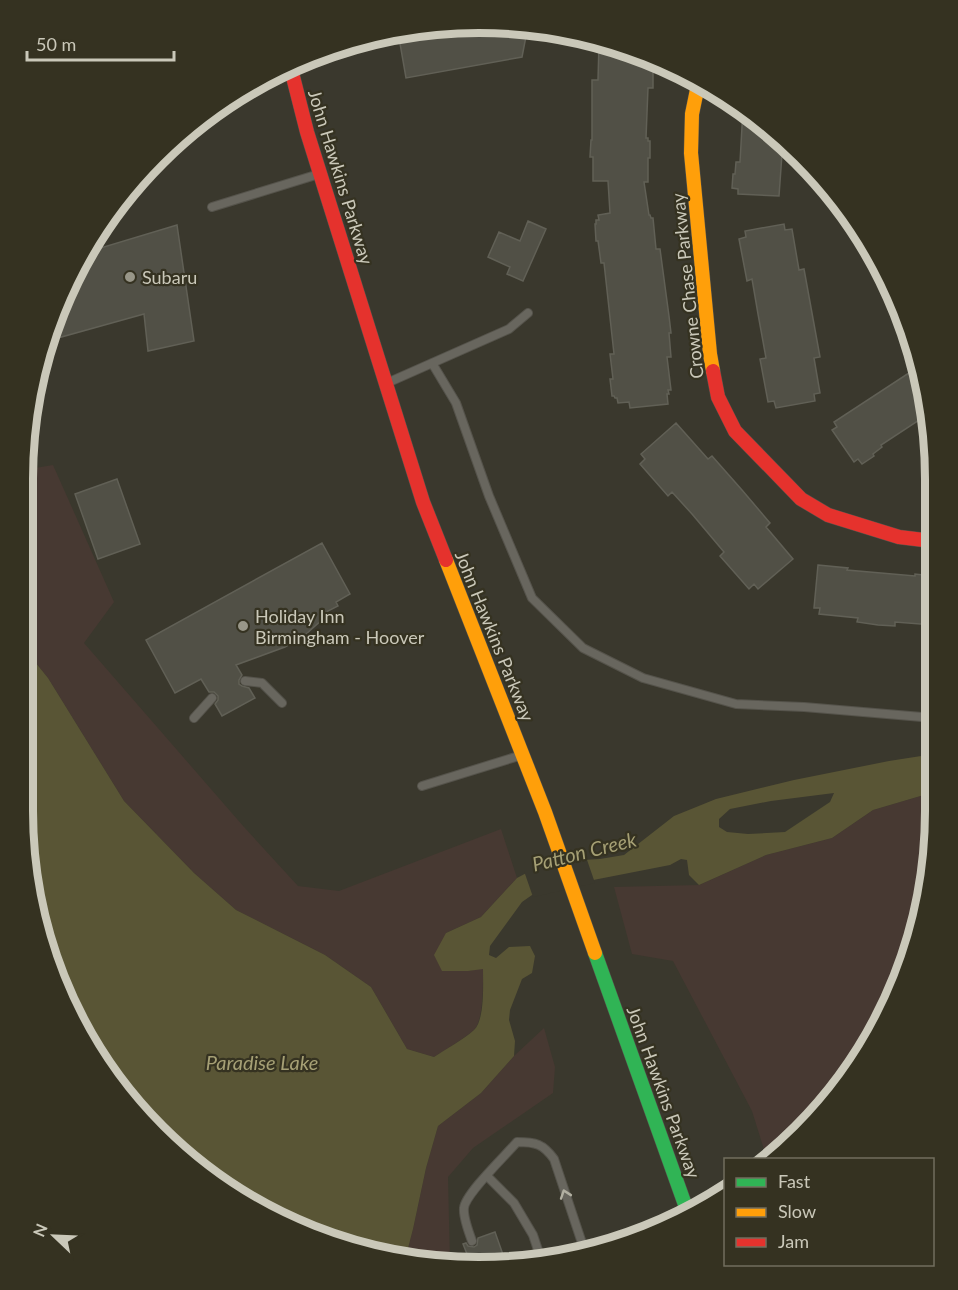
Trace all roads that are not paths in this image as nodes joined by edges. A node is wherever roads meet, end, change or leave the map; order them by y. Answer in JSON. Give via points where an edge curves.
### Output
{"nodes":[{"id":1,"x":292,"y":74,"type":"edge"},
{"id":2,"x":697,"y":90,"type":"edge"},
{"id":3,"x":320,"y":174,"type":"junction"},
{"id":4,"x":212,"y":207,"type":"dead end"},
{"id":5,"x":528,"y":313,"type":"dead end"},
{"id":6,"x":432,"y":363,"type":"junction"},
{"id":7,"x":386,"y":384,"type":"junction"},
{"id":8,"x":925,"y":540,"type":"edge"},
{"id":9,"x":245,"y":681,"type":"dead end"},
{"id":10,"x":212,"y":699,"type":"dead end"},
{"id":11,"x":282,"y":703,"type":"dead end"},
{"id":12,"x":925,"y":717,"type":"edge"},
{"id":13,"x":194,"y":718,"type":"dead end"},
{"id":14,"x":523,"y":755,"type":"junction"},
{"id":15,"x":422,"y":786,"type":"dead end"},
{"id":16,"x":487,"y":1176,"type":"junction"},
{"id":17,"x":685,"y":1206,"type":"edge"},
{"id":18,"x":472,"y":1241,"type":"dead end"},
{"id":19,"x":582,"y":1244,"type":"edge"},
{"id":20,"x":539,"y":1253,"type":"edge"}],
"edges":[{"from":1,"to":3,"type":"main road","name":"John Hawkins Parkway"},
{"from":2,"to":8,"type":"main road","name":"Crowne Chase Parkway","via":[[690,153],[710,354],[718,397],[735,431],[801,499],[828,515],[898,537]]},
{"from":3,"to":4,"type":"lane"},
{"from":3,"to":7,"type":"main road","name":"John Hawkins Parkway"},
{"from":5,"to":6,"type":"lane","via":[[509,329]]},
{"from":6,"to":7,"type":"lane"},
{"from":6,"to":12,"type":"lane","via":[[456,403],[489,496],[532,598],[583,648],[644,678],[736,704]]},
{"from":7,"to":14,"type":"main road","name":"John Hawkins Parkway","via":[[423,502]]},
{"from":9,"to":11,"type":"lane","via":[[262,683]]},
{"from":10,"to":13,"type":"lane"},
{"from":14,"to":15,"type":"lane"},
{"from":14,"to":17,"type":"main road","name":"John Hawkins Parkway"},
{"from":16,"to":18,"type":"lane","via":[[464,1208]]},
{"from":19,"to":16,"type":"lane","one_way":true,"via":[[554,1159],[545,1148],[517,1142]]},
{"from":16,"to":20,"type":"lane","via":[[514,1203],[533,1234]]}]}
